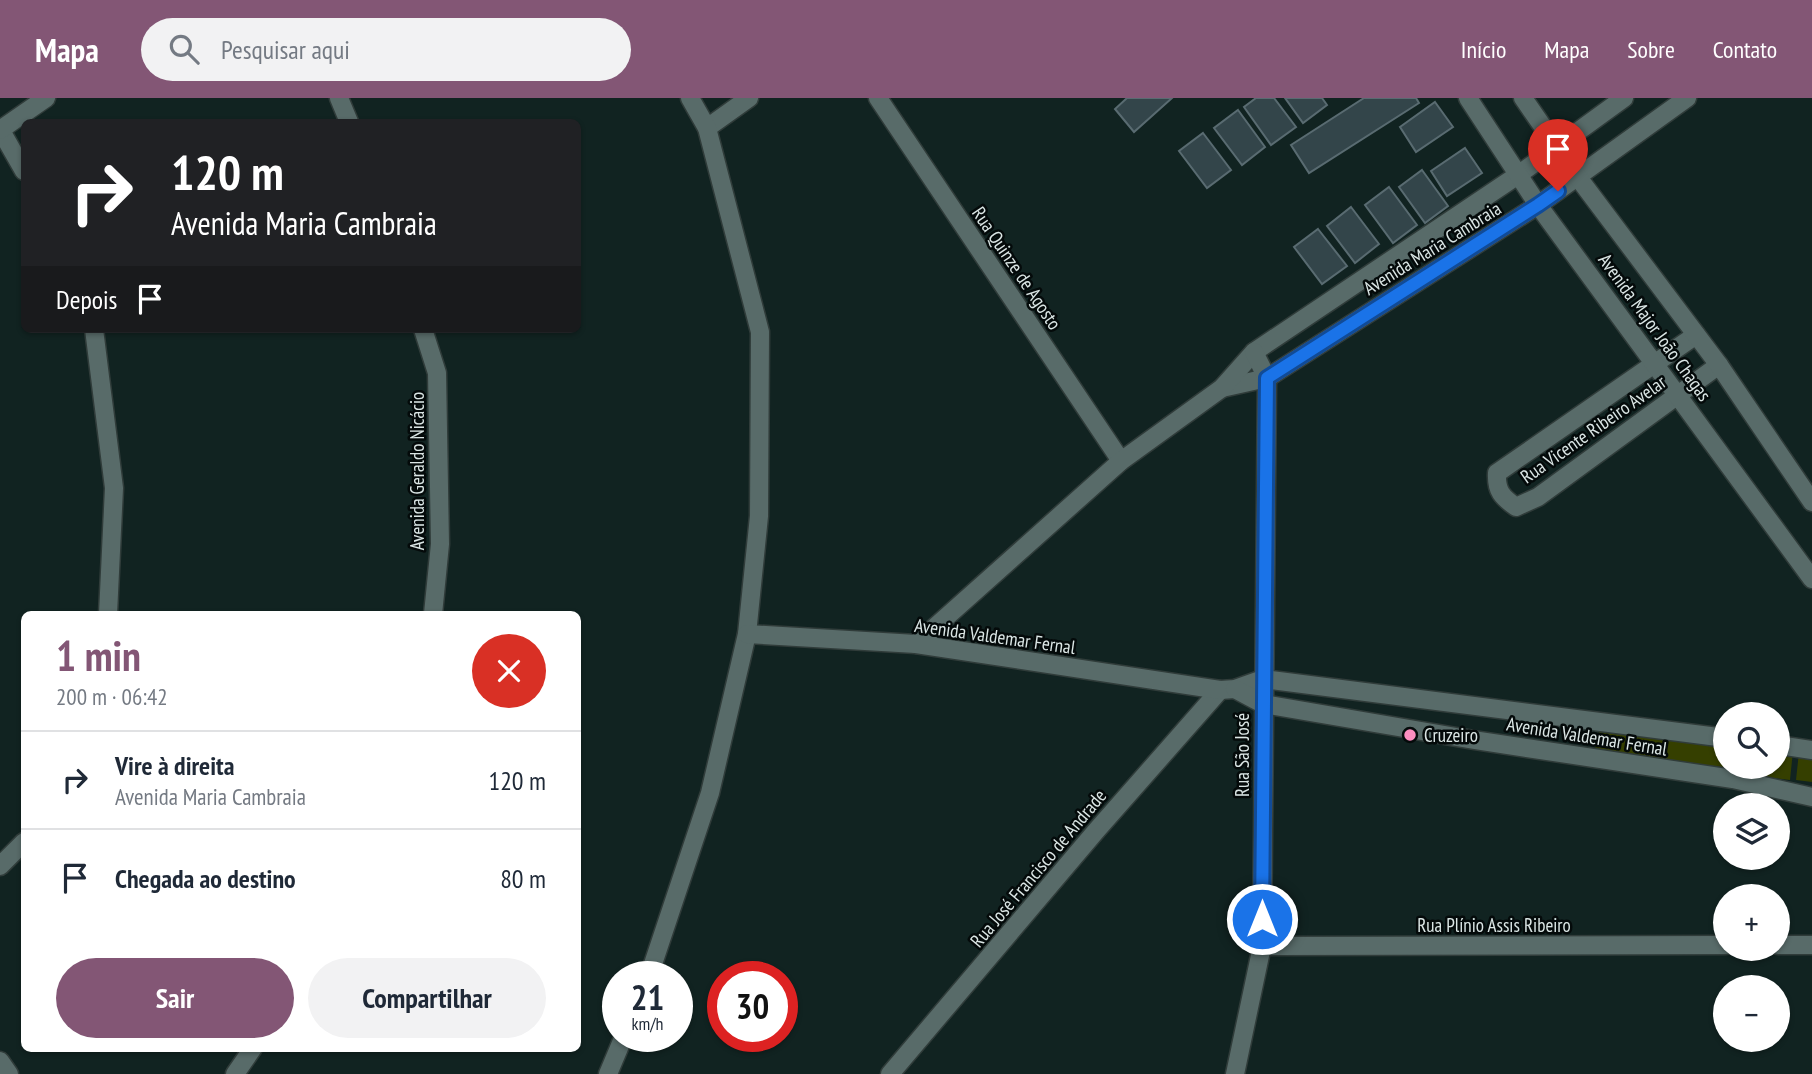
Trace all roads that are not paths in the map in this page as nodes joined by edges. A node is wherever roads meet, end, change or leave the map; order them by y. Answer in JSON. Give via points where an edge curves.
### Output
{"nodes":[{"id":1,"x":46,"y":98,"type":"edge"},
{"id":2,"x":339,"y":98,"type":"edge"},
{"id":3,"x":690,"y":98,"type":"edge"},
{"id":4,"x":749,"y":98,"type":"edge"},
{"id":5,"x":878,"y":98,"type":"edge"},
{"id":6,"x":1468,"y":98,"type":"edge"},
{"id":7,"x":1523,"y":98,"type":"edge"},
{"id":8,"x":1624,"y":98,"type":"edge"},
{"id":9,"x":1687,"y":98,"type":"edge"},
{"id":10,"x":348,"y":119,"type":"edge"},
{"id":11,"x":707,"y":128,"type":"junction"},
{"id":12,"x":0,"y":130,"type":"edge"},
{"id":13,"x":1556,"y":145,"type":"junction"},
{"id":14,"x":21,"y":166,"type":"edge"},
{"id":15,"x":1518,"y":175,"type":"junction"},
{"id":16,"x":1577,"y":176,"type":"junction"},
{"id":17,"x":1538,"y":205,"type":"junction"},
{"id":18,"x":95,"y":333,"type":"edge"},
{"id":19,"x":424,"y":333,"type":"edge"},
{"id":20,"x":1696,"y":335,"type":"junction"},
{"id":21,"x":1254,"y":352,"type":"junction"},
{"id":22,"x":1655,"y":363,"type":"junction"},
{"id":23,"x":1719,"y":366,"type":"junction"},
{"id":24,"x":1267,"y":378,"type":"junction"},
{"id":25,"x":1222,"y":388,"type":"junction"},
{"id":26,"x":1678,"y":395,"type":"junction"},
{"id":27,"x":1121,"y":461,"type":"junction"},
{"id":28,"x":1812,"y":502,"type":"edge"},
{"id":29,"x":1812,"y":579,"type":"edge"},
{"id":30,"x":108,"y":611,"type":"edge"},
{"id":31,"x":433,"y":611,"type":"edge"},
{"id":32,"x":747,"y":634,"type":"junction"},
{"id":33,"x":916,"y":644,"type":"junction"},
{"id":34,"x":1264,"y":679,"type":"junction"},
{"id":35,"x":1228,"y":690,"type":"junction"},
{"id":36,"x":1263,"y":704,"type":"junction"},
{"id":37,"x":1713,"y":736,"type":"edge"},
{"id":38,"x":1790,"y":747,"type":"edge"},
{"id":39,"x":1812,"y":750,"type":"edge"},
{"id":40,"x":1713,"y":770,"type":"edge"},
{"id":41,"x":1754,"y":779,"type":"edge"},
{"id":42,"x":1812,"y":797,"type":"edge"},
{"id":43,"x":21,"y":845,"type":"edge"},
{"id":44,"x":0,"y":866,"type":"edge"},
{"id":45,"x":1713,"y":945,"type":"edge"},
{"id":46,"x":1790,"y":945,"type":"edge"},
{"id":47,"x":1812,"y":945,"type":"edge"},
{"id":48,"x":1262,"y":946,"type":"junction"},
{"id":49,"x":654,"y":961,"type":"edge"},
{"id":50,"x":250,"y":1052,"type":"edge"},
{"id":51,"x":617,"y":1052,"type":"edge"},
{"id":52,"x":0,"y":1061,"type":"edge"},
{"id":53,"x":9,"y":1074,"type":"edge"},
{"id":54,"x":235,"y":1074,"type":"edge"},
{"id":55,"x":608,"y":1074,"type":"edge"},
{"id":56,"x":890,"y":1074,"type":"edge"},
{"id":57,"x":1235,"y":1074,"type":"edge"}],
"edges":[{"from":1,"to":12,"type":"street"},
{"from":2,"to":10,"type":"street"},
{"from":3,"to":11,"type":"street"},
{"from":4,"to":11,"type":"street"},
{"from":5,"to":27,"type":"street","name":"Rua Quinze de Agosto"},
{"from":6,"to":15,"type":"street","name":"Avenida Major João Chagas"},
{"from":7,"to":13,"type":"street","name":"Avenida Major João Chagas"},
{"from":8,"to":13,"type":"street","name":"Avenida Maria Cambraia"},
{"from":9,"to":16,"type":"street","name":"Avenida Maria Cambraia"},
{"from":11,"to":32,"type":"street","via":[[760,332],[759,516]]},
{"from":12,"to":14,"type":"street"},
{"from":13,"to":15,"type":"street","name":"Avenida Maria Cambraia"},
{"from":13,"to":16,"type":"street","name":"Avenida Major João Chagas"},
{"from":15,"to":17,"type":"street","name":"Avenida Major João Chagas"},
{"from":15,"to":21,"type":"street","name":"Avenida Maria Cambraia"},
{"from":16,"to":17,"type":"street","name":"Avenida Maria Cambraia"},
{"from":16,"to":20,"type":"street","name":"Avenida Major João Chagas"},
{"from":17,"to":22,"type":"street","name":"Avenida Major João Chagas"},
{"from":17,"to":24,"type":"street","name":"Avenida Maria Cambraia"},
{"from":18,"to":30,"type":"street","via":[[114,488]]},
{"from":19,"to":31,"type":"street","name":"Avenida Geraldo Nicácio","via":[[437,373],[440,544]]},
{"from":20,"to":22,"type":"street","name":"Rua Vicente Ribeiro Avelar"},
{"from":20,"to":23,"type":"street","name":"Avenida Major João Chagas"},
{"from":21,"to":24,"type":"street","name":"Rua São José"},
{"from":21,"to":25,"type":"street","name":"Avenida Maria Cambraia"},
{"from":22,"to":26,"type":"street","name":"Avenida Major João Chagas"},
{"from":22,"to":26,"type":"street","name":"Rua Vicente Ribeiro Avelar","via":[[1497,473],[1496,487],[1517,506],[1538,497]]},
{"from":23,"to":26,"type":"street","name":"Rua Vicente Ribeiro Avelar"},
{"from":23,"to":28,"type":"street","name":"Avenida Major João Chagas"},
{"from":24,"to":25,"type":"street","name":"Avenida Maria Cambraia"},
{"from":24,"to":34,"type":"street","name":"Rua São José"},
{"from":25,"to":27,"type":"street","name":"Avenida Maria Cambraia"},
{"from":26,"to":29,"type":"street","name":"Avenida Major João Chagas"},
{"from":27,"to":33,"type":"street","name":"Avenida Maria Cambraia"},
{"from":32,"to":33,"type":"street","name":"Avenida Valdemar Fernal"},
{"from":32,"to":49,"type":"street","via":[[710,793]]},
{"from":33,"to":35,"type":"street","name":"Avenida Valdemar Fernal"},
{"from":34,"to":35,"type":"street","name":"Avenida Valdemar Fernal"},
{"from":34,"to":36,"type":"street","name":"Rua São José"},
{"from":34,"to":37,"type":"street","name":"Avenida Valdemar Fernal"},
{"from":35,"to":36,"type":"street","name":"Avenida Valdemar Fernal"},
{"from":35,"to":56,"type":"street","name":"Rua José Francisco de Andrade","via":[[1087,841]]},
{"from":36,"to":40,"type":"street","name":"Avenida Valdemar Fernal","via":[[1487,742]]},
{"from":36,"to":48,"type":"street","name":"Rua São José"},
{"from":38,"to":39,"type":"street"},
{"from":41,"to":42,"type":"street","name":"Avenida Valdemar Fernal"},
{"from":43,"to":44,"type":"street"},
{"from":45,"to":48,"type":"street","name":"Rua Plínio Assis Ribeiro"},
{"from":46,"to":47,"type":"street"},
{"from":48,"to":57,"type":"street","name":"Rua São José"},
{"from":50,"to":54,"type":"street"},
{"from":51,"to":55,"type":"street"},
{"from":52,"to":53,"type":"street"}]}
